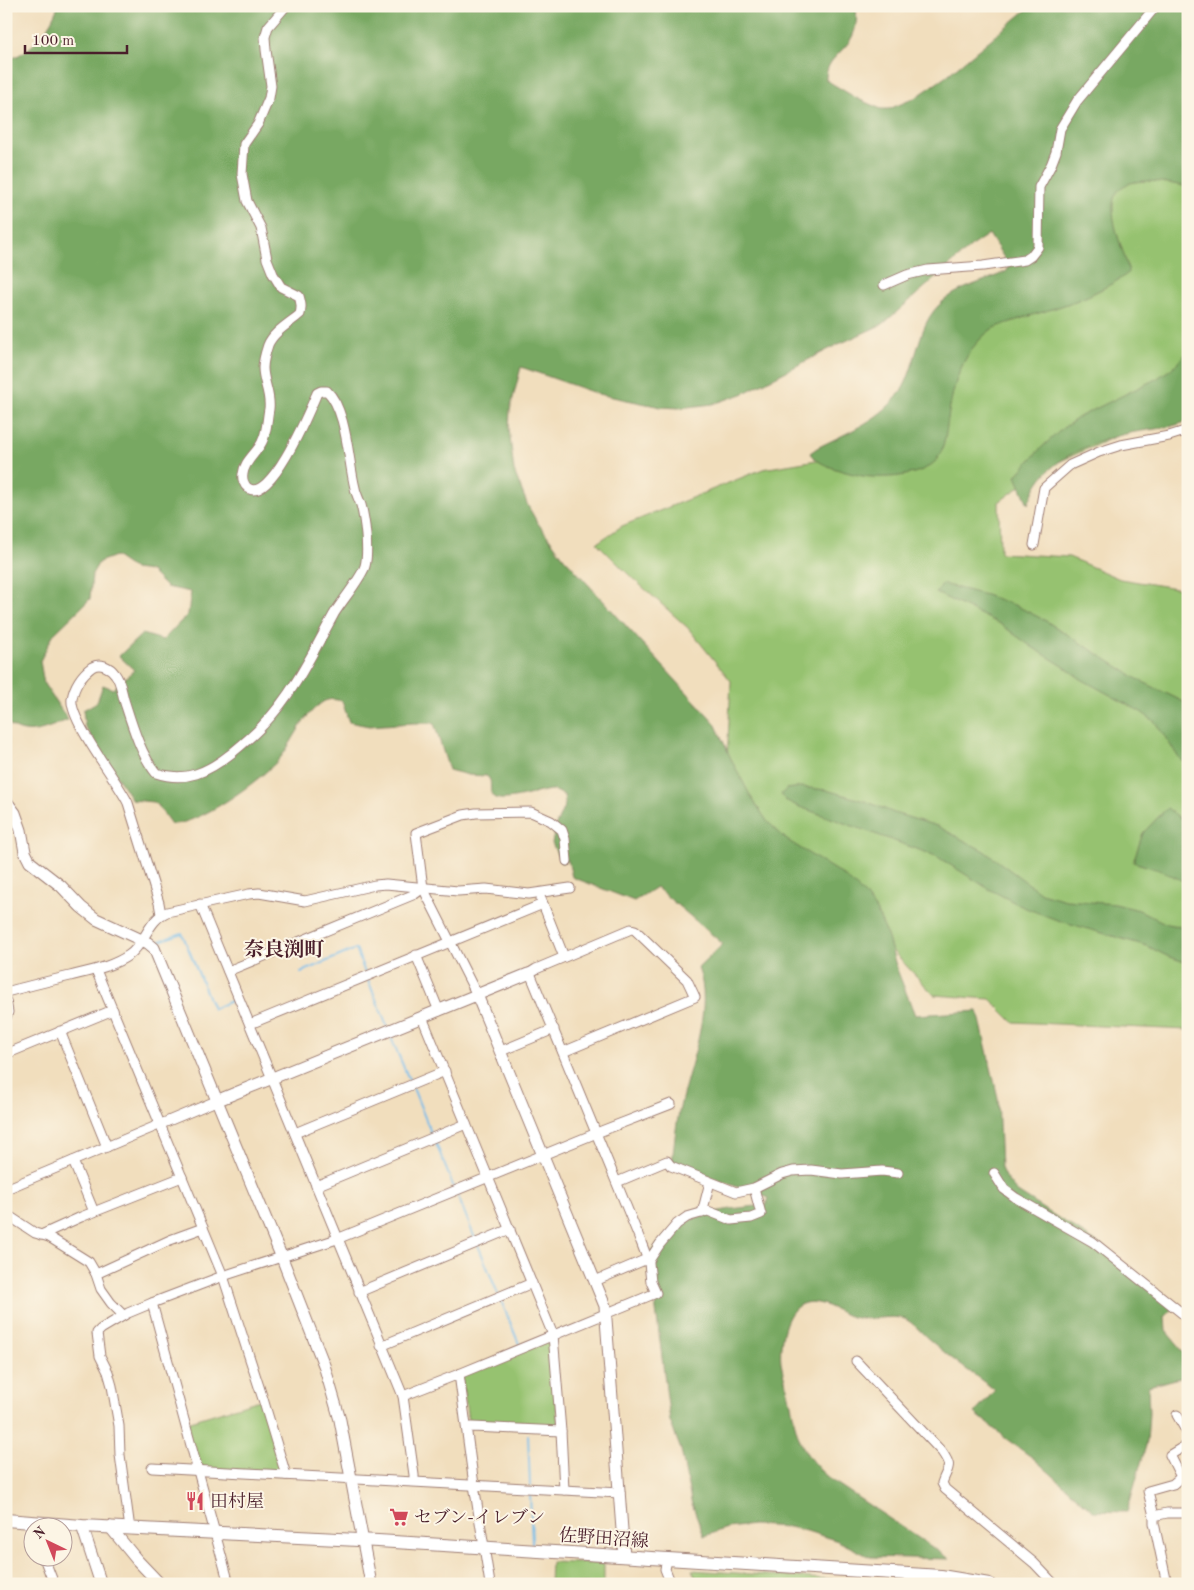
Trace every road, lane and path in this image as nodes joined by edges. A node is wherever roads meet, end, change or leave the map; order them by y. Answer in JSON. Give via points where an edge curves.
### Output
{"nodes":[{"id":1,"x":286,"y":6,"type":"edge"},
{"id":2,"x":1156,"y":6,"type":"edge"},
{"id":3,"x":884,"y":284,"type":"dead end"},
{"id":4,"x":1188,"y":430,"type":"edge"},
{"id":5,"x":1034,"y":545,"type":"dead end"},
{"id":6,"x":6,"y":801,"type":"edge"},
{"id":7,"x":567,"y":861,"type":"dead end"},
{"id":8,"x":423,"y":888,"type":"junction"},
{"id":9,"x":570,"y":888,"type":"dead end"},
{"id":10,"x":538,"y":893,"type":"junction"},
{"id":11,"x":200,"y":904,"type":"junction"},
{"id":12,"x":543,"y":904,"type":"junction"},
{"id":13,"x":161,"y":914,"type":"junction"},
{"id":14,"x":142,"y":940,"type":"junction"},
{"id":15,"x":450,"y":942,"type":"junction"},
{"id":16,"x":416,"y":955,"type":"junction"},
{"id":17,"x":564,"y":957,"type":"junction"},
{"id":18,"x":96,"y":970,"type":"junction"},
{"id":19,"x":228,"y":971,"type":"junction"},
{"id":20,"x":529,"y":973,"type":"junction"},
{"id":21,"x":6,"y":992,"type":"edge"},
{"id":22,"x":478,"y":995,"type":"junction"},
{"id":23,"x":6,"y":1001,"type":"edge"},
{"id":24,"x":113,"y":1010,"type":"junction"},
{"id":25,"x":439,"y":1010,"type":"junction"},
{"id":26,"x":422,"y":1017,"type":"junction"},
{"id":27,"x":6,"y":1018,"type":"edge"},
{"id":28,"x":250,"y":1024,"type":"junction"},
{"id":29,"x":554,"y":1030,"type":"junction"},
{"id":30,"x":60,"y":1031,"type":"junction"},
{"id":31,"x":501,"y":1051,"type":"junction"},
{"id":32,"x":563,"y":1052,"type":"junction"},
{"id":33,"x":6,"y":1054,"type":"edge"},
{"id":34,"x":445,"y":1071,"type":"junction"},
{"id":35,"x":272,"y":1079,"type":"junction"},
{"id":36,"x":216,"y":1101,"type":"junction"},
{"id":37,"x":671,"y":1104,"type":"dead end"},
{"id":38,"x":466,"y":1124,"type":"junction"},
{"id":39,"x":160,"y":1125,"type":"junction"},
{"id":40,"x":294,"y":1133,"type":"junction"},
{"id":41,"x":596,"y":1133,"type":"junction"},
{"id":42,"x":107,"y":1147,"type":"junction"},
{"id":43,"x":543,"y":1155,"type":"junction"},
{"id":44,"x":72,"y":1161,"type":"junction"},
{"id":45,"x":898,"y":1173,"type":"dead end"},
{"id":46,"x":994,"y":1173,"type":"dead end"},
{"id":47,"x":182,"y":1177,"type":"junction"},
{"id":48,"x":488,"y":1177,"type":"junction"},
{"id":49,"x":617,"y":1182,"type":"junction"},
{"id":50,"x":710,"y":1182,"type":"junction"},
{"id":51,"x":316,"y":1186,"type":"junction"},
{"id":52,"x":754,"y":1188,"type":"junction"},
{"id":53,"x":6,"y":1189,"type":"edge"},
{"id":54,"x":94,"y":1212,"type":"junction"},
{"id":55,"x":702,"y":1213,"type":"junction"},
{"id":56,"x":6,"y":1214,"type":"edge"},
{"id":57,"x":203,"y":1228,"type":"junction"},
{"id":58,"x":510,"y":1230,"type":"junction"},
{"id":59,"x":41,"y":1235,"type":"junction"},
{"id":60,"x":337,"y":1239,"type":"junction"},
{"id":61,"x":282,"y":1258,"type":"junction"},
{"id":62,"x":648,"y":1260,"type":"junction"},
{"id":63,"x":96,"y":1274,"type":"junction"},
{"id":64,"x":223,"y":1276,"type":"junction"},
{"id":65,"x":595,"y":1281,"type":"junction"},
{"id":66,"x":532,"y":1283,"type":"junction"},
{"id":67,"x":359,"y":1292,"type":"junction"},
{"id":68,"x":152,"y":1303,"type":"junction"},
{"id":69,"x":606,"y":1313,"type":"junction"},
{"id":70,"x":123,"y":1315,"type":"junction"},
{"id":71,"x":1188,"y":1318,"type":"edge"},
{"id":72,"x":553,"y":1335,"type":"junction"},
{"id":73,"x":381,"y":1346,"type":"junction"},
{"id":74,"x":856,"y":1361,"type":"dead end"},
{"id":75,"x":459,"y":1374,"type":"junction"},
{"id":76,"x":403,"y":1396,"type":"junction"},
{"id":77,"x":1177,"y":1415,"type":"dead end"},
{"id":78,"x":467,"y":1428,"type":"junction"},
{"id":79,"x":561,"y":1430,"type":"junction"},
{"id":80,"x":1188,"y":1434,"type":"edge"},
{"id":81,"x":1188,"y":1444,"type":"edge"},
{"id":82,"x":152,"y":1468,"type":"dead end"},
{"id":83,"x":198,"y":1470,"type":"junction"},
{"id":84,"x":286,"y":1475,"type":"junction"},
{"id":85,"x":352,"y":1479,"type":"junction"},
{"id":86,"x":414,"y":1481,"type":"junction"},
{"id":87,"x":474,"y":1485,"type":"junction"},
{"id":88,"x":564,"y":1490,"type":"junction"},
{"id":89,"x":620,"y":1493,"type":"junction"},
{"id":90,"x":1188,"y":1513,"type":"edge"},
{"id":91,"x":1154,"y":1516,"type":"junction"},
{"id":92,"x":6,"y":1520,"type":"edge"},
{"id":93,"x":22,"y":1523,"type":"edge"},
{"id":94,"x":72,"y":1526,"type":"edge"},
{"id":95,"x":82,"y":1526,"type":"junction"},
{"id":96,"x":110,"y":1527,"type":"junction"},
{"id":97,"x":130,"y":1529,"type":"junction"},
{"id":98,"x":215,"y":1532,"type":"junction"},
{"id":99,"x":362,"y":1540,"type":"junction"},
{"id":100,"x":484,"y":1548,"type":"junction"},
{"id":101,"x":624,"y":1556,"type":"junction"},
{"id":102,"x":667,"y":1560,"type":"junction"},
{"id":103,"x":48,"y":1568,"type":"edge"},
{"id":104,"x":54,"y":1584,"type":"edge"},
{"id":105,"x":101,"y":1584,"type":"edge"},
{"id":106,"x":160,"y":1584,"type":"edge"},
{"id":107,"x":229,"y":1584,"type":"edge"},
{"id":108,"x":371,"y":1584,"type":"edge"},
{"id":109,"x":490,"y":1584,"type":"edge"},
{"id":110,"x":671,"y":1584,"type":"edge"},
{"id":111,"x":989,"y":1584,"type":"edge"},
{"id":112,"x":1054,"y":1584,"type":"edge"},
{"id":113,"x":1167,"y":1584,"type":"edge"}],
"edges":[{"from":1,"to":13,"type":"street","via":[[268,27],[265,37],[272,86],[258,124],[244,144],[242,174],[273,274],[281,287],[299,296],[301,310],[268,346],[263,367],[270,400],[263,441],[246,464],[242,477],[248,488],[255,490],[273,477],[317,393],[327,390],[335,401],[346,435],[355,489],[364,517],[365,566],[282,702],[243,744],[209,770],[197,775],[181,777],[156,773],[144,754],[112,670],[96,664],[78,683],[72,700],[74,713],[128,803]]},
{"from":2,"to":3,"type":"street","via":[[1077,102],[1060,129],[1056,152],[1039,187],[1038,247],[1031,256],[1025,260],[907,274]]},
{"from":4,"to":5,"type":"street","via":[[1106,450],[1070,465],[1044,488]]},
{"from":6,"to":14,"type":"street","via":[[15,813],[30,862],[96,919]]},
{"from":7,"to":8,"type":"street","via":[[562,830],[540,815],[531,812],[463,815],[416,832]]},
{"from":8,"to":10,"type":"street"},
{"from":8,"to":11,"type":"street","via":[[375,885],[305,901],[259,893]]},
{"from":8,"to":15,"type":"street"},
{"from":8,"to":19,"type":"street"},
{"from":9,"to":10,"type":"street"},
{"from":10,"to":12,"type":"street"},
{"from":11,"to":13,"type":"street"},
{"from":11,"to":19,"type":"street"},
{"from":12,"to":15,"type":"street"},
{"from":12,"to":17,"type":"street"},
{"from":13,"to":14,"type":"street"},
{"from":14,"to":18,"type":"street","via":[[130,954]]},
{"from":14,"to":36,"type":"street","via":[[154,948]]},
{"from":15,"to":16,"type":"street"},
{"from":15,"to":22,"type":"street"},
{"from":16,"to":25,"type":"street"},
{"from":16,"to":28,"type":"street"},
{"from":17,"to":20,"type":"street"},
{"from":17,"to":32,"type":"street","via":[[635,930],[687,980],[695,997]]},
{"from":18,"to":21,"type":"street"},
{"from":18,"to":24,"type":"street"},
{"from":19,"to":28,"type":"street"},
{"from":20,"to":22,"type":"street"},
{"from":20,"to":29,"type":"street"},
{"from":22,"to":25,"type":"street"},
{"from":22,"to":31,"type":"street"},
{"from":23,"to":27,"type":"street"},
{"from":24,"to":30,"type":"street"},
{"from":24,"to":39,"type":"street"},
{"from":25,"to":26,"type":"street"},
{"from":26,"to":34,"type":"street"},
{"from":26,"to":35,"type":"street"},
{"from":28,"to":35,"type":"street"},
{"from":29,"to":31,"type":"street"},
{"from":29,"to":32,"type":"street"},
{"from":30,"to":33,"type":"street"},
{"from":30,"to":42,"type":"street"},
{"from":31,"to":43,"type":"street"},
{"from":32,"to":41,"type":"street"},
{"from":34,"to":38,"type":"street"},
{"from":34,"to":40,"type":"street"},
{"from":35,"to":36,"type":"street"},
{"from":35,"to":40,"type":"street"},
{"from":36,"to":39,"type":"street"},
{"from":36,"to":61,"type":"street"},
{"from":37,"to":41,"type":"street"},
{"from":38,"to":48,"type":"street"},
{"from":38,"to":51,"type":"street"},
{"from":39,"to":42,"type":"street"},
{"from":39,"to":47,"type":"street"},
{"from":40,"to":51,"type":"street"},
{"from":41,"to":43,"type":"street"},
{"from":41,"to":49,"type":"street"},
{"from":42,"to":44,"type":"street"},
{"from":43,"to":48,"type":"street"},
{"from":43,"to":65,"type":"street"},
{"from":44,"to":53,"type":"street"},
{"from":44,"to":54,"type":"street"},
{"from":45,"to":52,"type":"street","via":[[793,1171]]},
{"from":46,"to":71,"type":"street","via":[[1004,1189],[1016,1198],[1093,1242]]},
{"from":47,"to":54,"type":"street"},
{"from":47,"to":57,"type":"street"},
{"from":48,"to":58,"type":"street"},
{"from":48,"to":60,"type":"street"},
{"from":49,"to":50,"type":"street","via":[[667,1160],[672,1166]]},
{"from":49,"to":62,"type":"street"},
{"from":50,"to":52,"type":"street","via":[[736,1192]]},
{"from":50,"to":55,"type":"street"},
{"from":51,"to":60,"type":"street"},
{"from":52,"to":55,"type":"street","via":[[761,1214],[731,1220],[708,1211]]},
{"from":54,"to":59,"type":"street"},
{"from":55,"to":62,"type":"street","via":[[677,1224]]},
{"from":56,"to":59,"type":"street"},
{"from":57,"to":63,"type":"street"},
{"from":57,"to":64,"type":"street"},
{"from":58,"to":66,"type":"street"},
{"from":58,"to":67,"type":"street"},
{"from":59,"to":63,"type":"street","via":[[75,1252],[91,1264]]},
{"from":60,"to":61,"type":"street"},
{"from":60,"to":67,"type":"street"},
{"from":61,"to":64,"type":"street"},
{"from":61,"to":85,"type":"street","via":[[324,1365]]},
{"from":62,"to":65,"type":"street"},
{"from":62,"to":69,"type":"street","via":[[656,1293]]},
{"from":63,"to":70,"type":"street","via":[[102,1289]]},
{"from":64,"to":68,"type":"street"},
{"from":64,"to":84,"type":"street"},
{"from":65,"to":69,"type":"street"},
{"from":66,"to":72,"type":"street"},
{"from":66,"to":73,"type":"street"},
{"from":67,"to":73,"type":"street"},
{"from":68,"to":70,"type":"street"},
{"from":68,"to":83,"type":"street"},
{"from":69,"to":72,"type":"street"},
{"from":69,"to":89,"type":"street"},
{"from":70,"to":97,"type":"street","via":[[98,1331],[97,1338],[100,1356],[112,1384]]},
{"from":72,"to":75,"type":"street"},
{"from":72,"to":79,"type":"street"},
{"from":73,"to":76,"type":"street"},
{"from":74,"to":112,"type":"street","via":[[946,1457],[949,1467],[942,1483],[945,1488]]},
{"from":75,"to":76,"type":"street"},
{"from":75,"to":78,"type":"street"},
{"from":76,"to":86,"type":"street"},
{"from":77,"to":80,"type":"street"},
{"from":78,"to":79,"type":"street"},
{"from":78,"to":87,"type":"street"},
{"from":79,"to":88,"type":"street"},
{"from":81,"to":91,"type":"street","via":[[1170,1455],[1181,1477],[1173,1484],[1148,1491]]},
{"from":82,"to":83,"type":"street"},
{"from":83,"to":84,"type":"street"},
{"from":83,"to":98,"type":"street"},
{"from":84,"to":85,"type":"street"},
{"from":85,"to":86,"type":"street"},
{"from":85,"to":99,"type":"street"},
{"from":86,"to":87,"type":"street"},
{"from":87,"to":88,"type":"street"},
{"from":87,"to":100,"type":"street"},
{"from":88,"to":89,"type":"street"},
{"from":89,"to":101,"type":"street"},
{"from":90,"to":91,"type":"street"},
{"from":91,"to":113,"type":"street"},
{"from":92,"to":93,"type":"main road","name":"佐野田沼線"},
{"from":94,"to":95,"type":"main road","name":"佐野田沼線"},
{"from":95,"to":96,"type":"main road","name":"佐野田沼線"},
{"from":95,"to":105,"type":"street"},
{"from":96,"to":97,"type":"main road","name":"佐野田沼線"},
{"from":96,"to":106,"type":"street"},
{"from":97,"to":98,"type":"main road","name":"佐野田沼線"},
{"from":98,"to":99,"type":"main road","name":"佐野田沼線"},
{"from":98,"to":107,"type":"street"},
{"from":99,"to":100,"type":"main road","name":"佐野田沼線"},
{"from":99,"to":108,"type":"street"},
{"from":100,"to":101,"type":"main road","name":"佐野田沼線"},
{"from":100,"to":109,"type":"street"},
{"from":101,"to":102,"type":"main road","name":"佐野田沼線"},
{"from":102,"to":110,"type":"street","via":[[665,1569]]},
{"from":102,"to":111,"type":"main road","name":"佐野田沼線","via":[[942,1576]]},
{"from":103,"to":104,"type":"street"}]}
